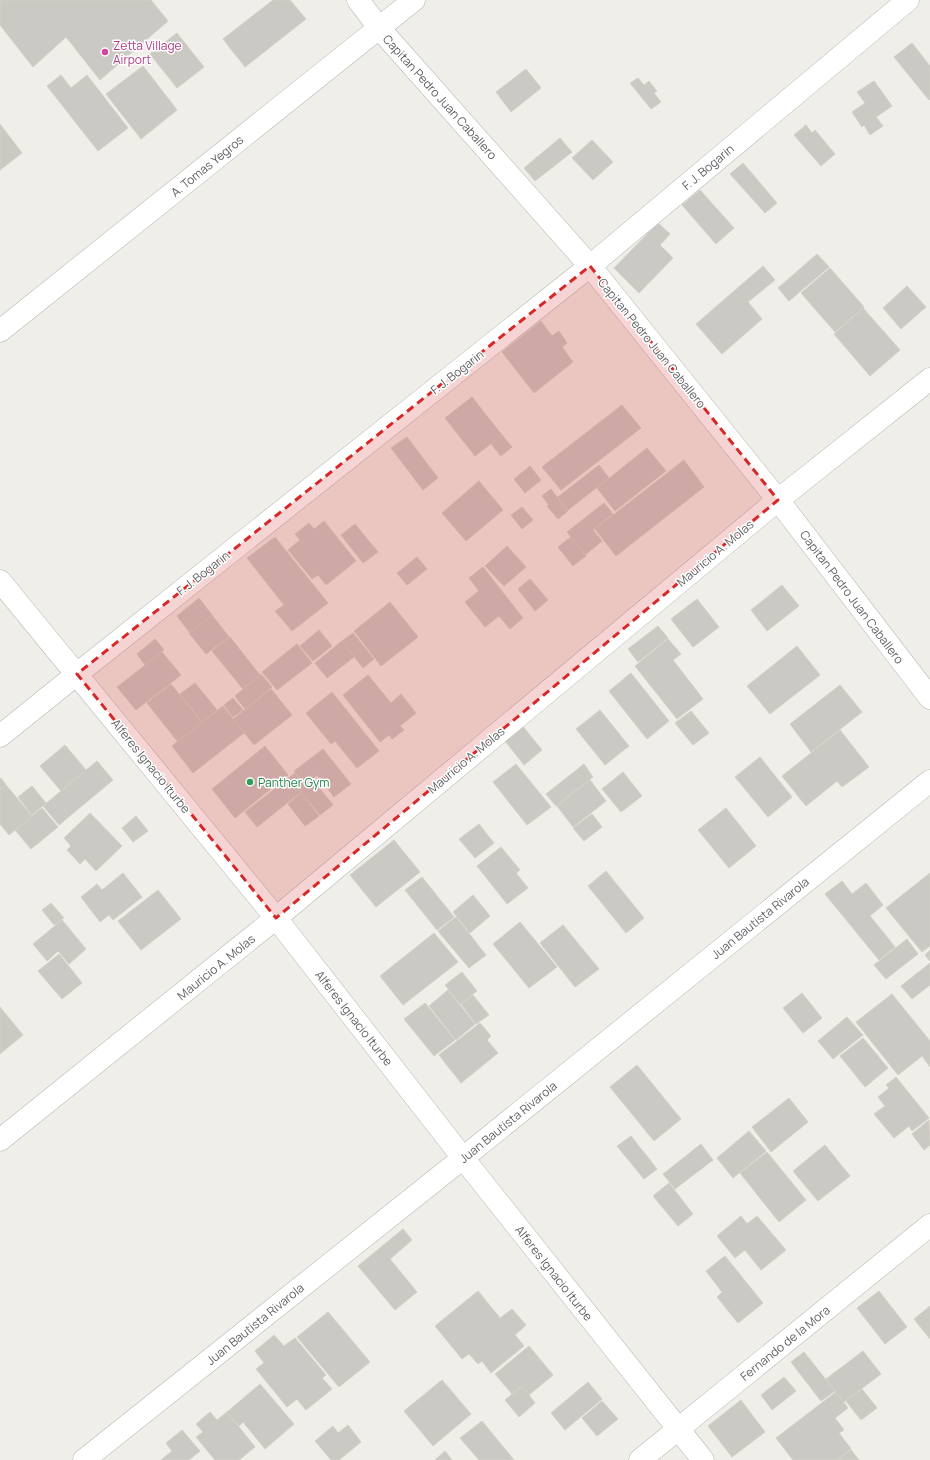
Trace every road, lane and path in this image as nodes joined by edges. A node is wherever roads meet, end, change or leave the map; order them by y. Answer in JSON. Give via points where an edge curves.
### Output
{"nodes":[{"id":1,"x":358,"y":0,"type":"edge"},
{"id":2,"x":414,"y":0,"type":"edge"},
{"id":3,"x":908,"y":0,"type":"edge"},
{"id":4,"x":379,"y":28,"type":"junction"},
{"id":5,"x":590,"y":266,"type":"junction"},
{"id":6,"x":0,"y":331,"type":"edge"},
{"id":7,"x":930,"y":379,"type":"edge"},
{"id":8,"x":778,"y":500,"type":"junction"},
{"id":9,"x":0,"y":581,"type":"edge"},
{"id":10,"x":77,"y":674,"type":"junction"},
{"id":11,"x":930,"y":698,"type":"edge"},
{"id":12,"x":0,"y":736,"type":"edge"},
{"id":13,"x":930,"y":781,"type":"edge"},
{"id":14,"x":276,"y":918,"type":"junction"},
{"id":15,"x":0,"y":1140,"type":"edge"},
{"id":16,"x":463,"y":1158,"type":"junction"},
{"id":17,"x":930,"y":1225,"type":"edge"},
{"id":18,"x":679,"y":1430,"type":"junction"},
{"id":19,"x":84,"y":1460,"type":"edge"},
{"id":20,"x":640,"y":1460,"type":"edge"},
{"id":21,"x":703,"y":1460,"type":"edge"}],
"edges":[{"from":1,"to":4,"type":"street","name":"Capitan Pedro Juan Caballero"},
{"from":2,"to":4,"type":"street","name":"A. Tomas Yegros"},
{"from":3,"to":5,"type":"street","name":"F. J. Bogarin"},
{"from":4,"to":5,"type":"street","name":"Capitan Pedro Juan Caballero"},
{"from":4,"to":6,"type":"street","name":"A. Tomas Yegros"},
{"from":5,"to":8,"type":"street","name":"Capitan Pedro Juan Caballero"},
{"from":5,"to":10,"type":"street","name":"F. J. Bogarin"},
{"from":7,"to":8,"type":"street","name":"Mauricio A. Molas"},
{"from":8,"to":11,"type":"street","name":"Capitan Pedro Juan Caballero"},
{"from":8,"to":14,"type":"street","name":"Mauricio A. Molas"},
{"from":9,"to":10,"type":"street","name":"Alferes Ignacio Iturbe"},
{"from":10,"to":12,"type":"street","name":"F. J. Bogarin"},
{"from":10,"to":14,"type":"street","name":"Alferes Ignacio Iturbe"},
{"from":13,"to":16,"type":"street","name":"Juan Bautista Rivarola"},
{"from":14,"to":15,"type":"street","name":"Mauricio A. Molas"},
{"from":14,"to":16,"type":"street","name":"Alferes Ignacio Iturbe"},
{"from":16,"to":18,"type":"street","name":"Alferes Ignacio Iturbe"},
{"from":16,"to":19,"type":"street","name":"Juan Bautista Rivarola"},
{"from":17,"to":18,"type":"street","name":"Fernando de la Mora"},
{"from":18,"to":20,"type":"street","name":"Fernando de la Mora"},
{"from":18,"to":21,"type":"street","name":"Alferes Ignacio Iturbe"}]}
